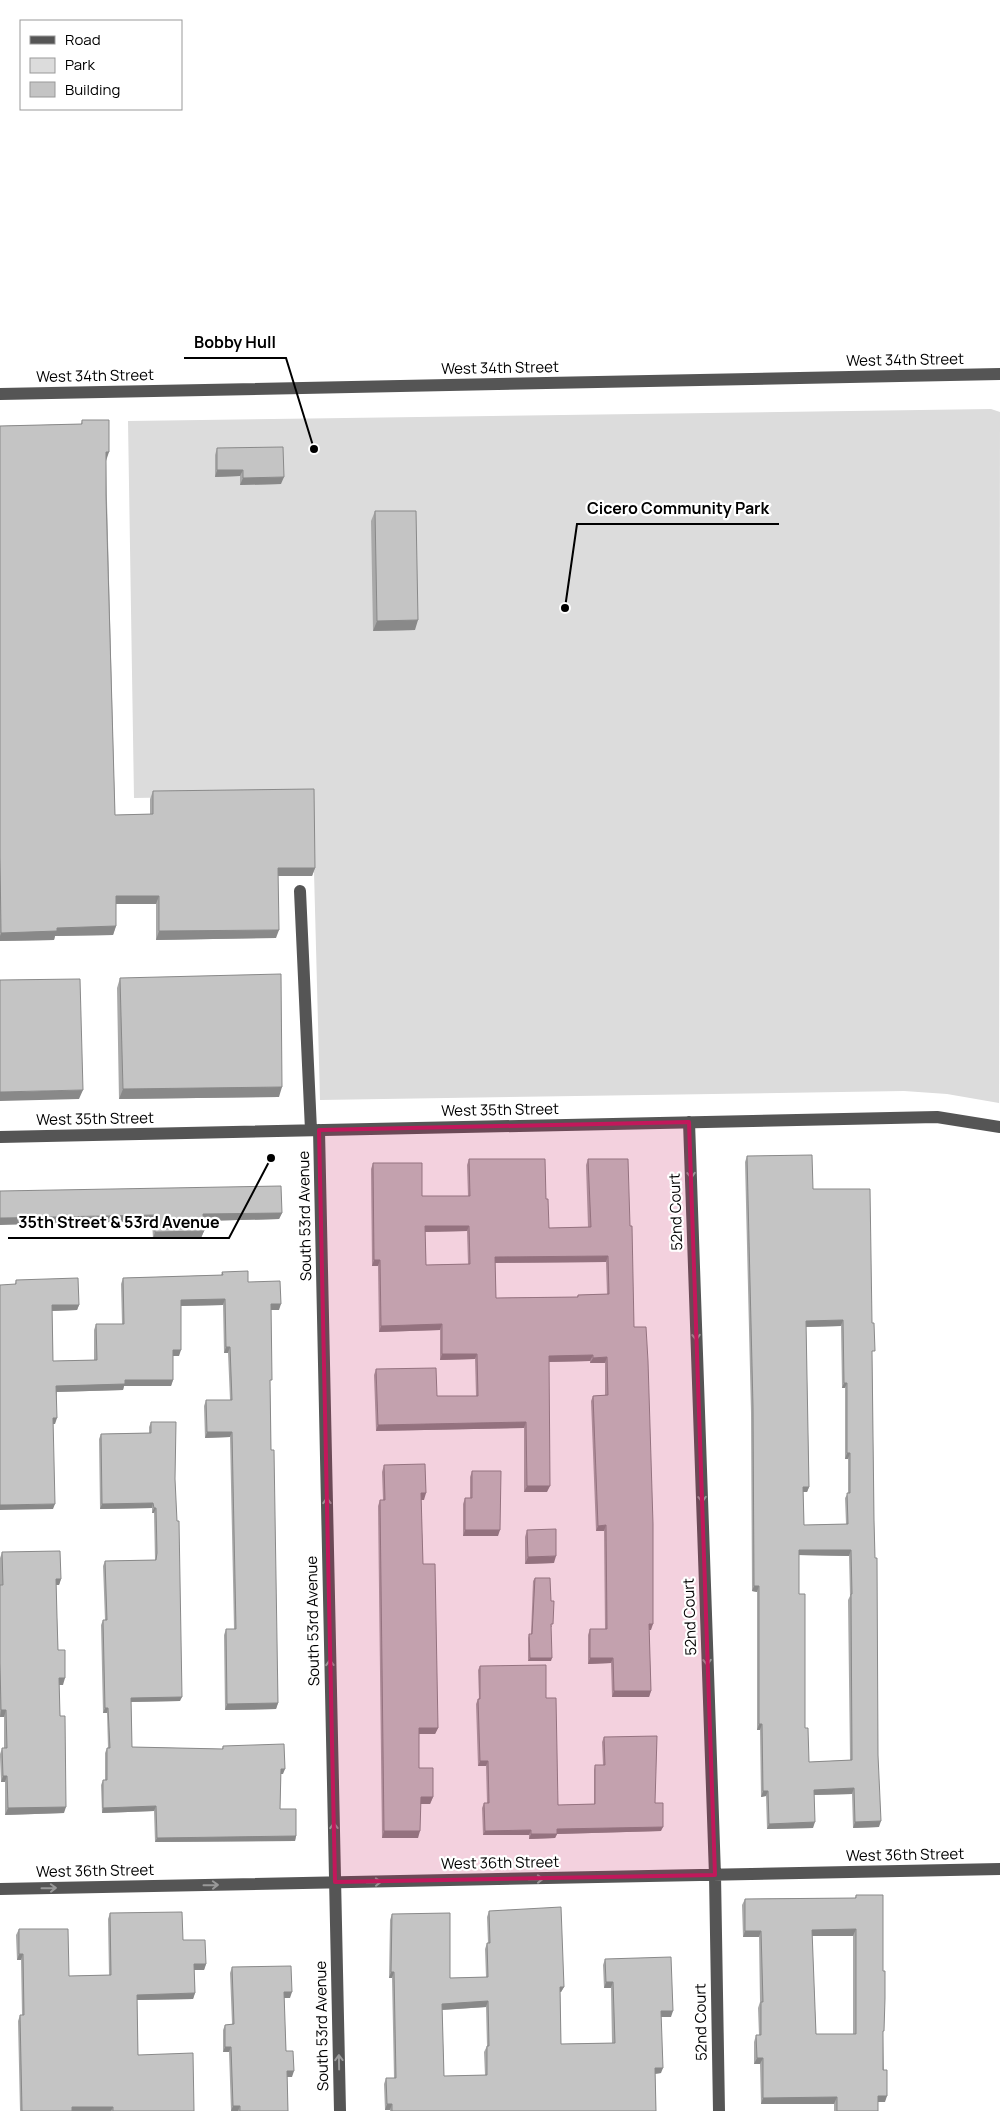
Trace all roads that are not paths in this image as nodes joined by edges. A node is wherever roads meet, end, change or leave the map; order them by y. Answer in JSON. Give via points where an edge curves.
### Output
{"nodes":[{"id":1,"x":1000,"y":374,"type":"edge"},
{"id":2,"x":0,"y":394,"type":"edge"},
{"id":3,"x":300,"y":891,"type":"dead end"},
{"id":4,"x":689,"y":1122,"type":"junction"},
{"id":5,"x":1000,"y":1127,"type":"edge"},
{"id":6,"x":315,"y":1130,"type":"junction"},
{"id":7,"x":0,"y":1137,"type":"edge"},
{"id":8,"x":1000,"y":1869,"type":"edge"},
{"id":9,"x":715,"y":1875,"type":"junction"},
{"id":10,"x":335,"y":1882,"type":"junction"},
{"id":11,"x":0,"y":1889,"type":"edge"},
{"id":12,"x":340,"y":2111,"type":"edge"},
{"id":13,"x":719,"y":2111,"type":"edge"}],
"edges":[{"from":1,"to":2,"type":"street","name":"West 34th Street"},
{"from":3,"to":6,"type":"street","name":"South 53rd Avenue"},
{"from":4,"to":5,"type":"street","name":"West 35th Street","via":[[937,1117]]},
{"from":4,"to":6,"type":"street","name":"West 35th Street"},
{"from":4,"to":9,"type":"street","name":"52nd Court","one_way":true},
{"from":6,"to":7,"type":"street","name":"West 35th Street"},
{"from":10,"to":6,"type":"street","name":"South 53rd Avenue","one_way":true},
{"from":8,"to":9,"type":"street","name":"West 36th Street"},
{"from":10,"to":9,"type":"street","name":"West 36th Street","one_way":true},
{"from":9,"to":13,"type":"street","name":"52nd Court"},
{"from":11,"to":10,"type":"street","name":"West 36th Street","one_way":true},
{"from":12,"to":10,"type":"street","name":"South 53rd Avenue","one_way":true}]}
